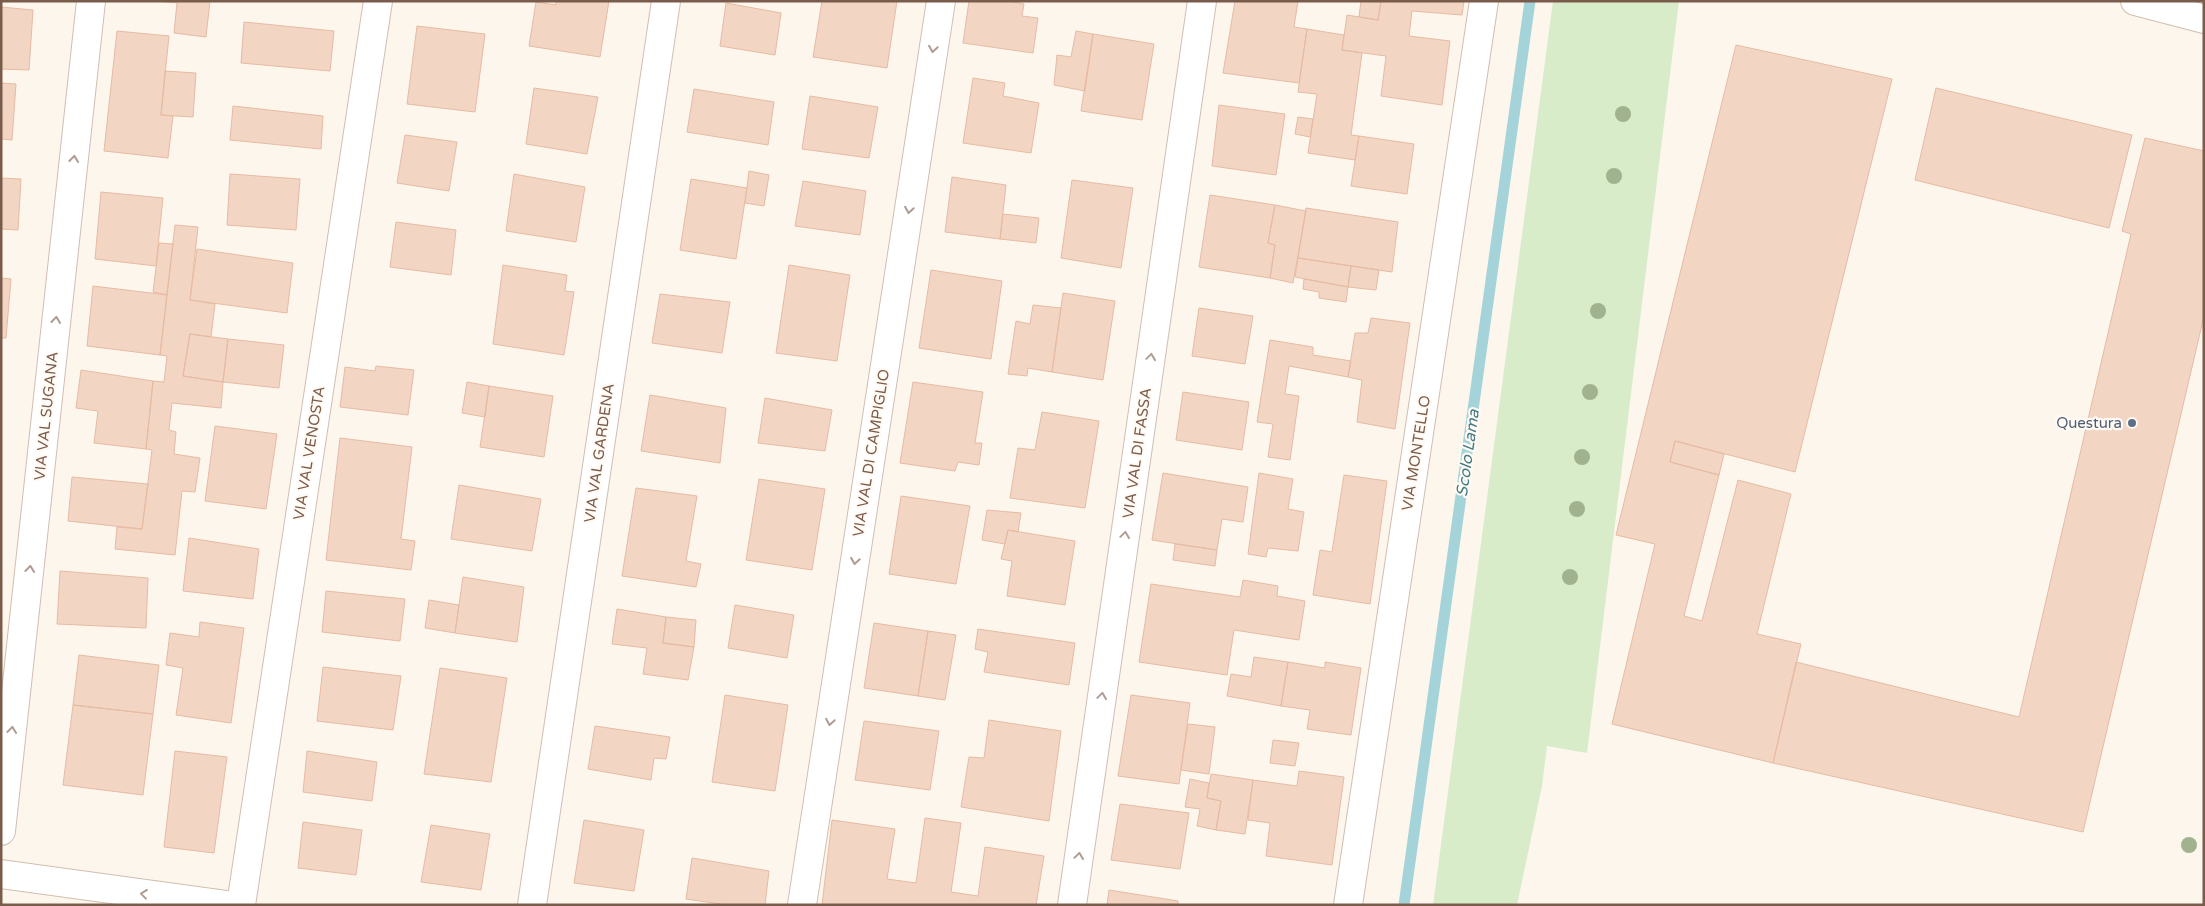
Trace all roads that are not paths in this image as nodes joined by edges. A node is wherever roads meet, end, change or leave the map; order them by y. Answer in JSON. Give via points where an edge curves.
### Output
{"nodes":[{"id":1,"x":91,"y":1,"type":"edge"},
{"id":2,"x":378,"y":1,"type":"edge"},
{"id":3,"x":666,"y":1,"type":"edge"},
{"id":4,"x":941,"y":1,"type":"edge"},
{"id":5,"x":1202,"y":1,"type":"edge"},
{"id":6,"x":1484,"y":1,"type":"edge"},
{"id":7,"x":2135,"y":1,"type":"edge"},
{"id":8,"x":2204,"y":19,"type":"edge"},
{"id":9,"x":1,"y":831,"type":"edge"},
{"id":10,"x":1,"y":874,"type":"edge"},
{"id":11,"x":227,"y":905,"type":"edge"},
{"id":12,"x":241,"y":905,"type":"edge"},
{"id":13,"x":532,"y":905,"type":"edge"},
{"id":14,"x":802,"y":905,"type":"edge"},
{"id":15,"x":1072,"y":905,"type":"edge"},
{"id":16,"x":1348,"y":905,"type":"edge"}],
"edges":[{"from":9,"to":1,"type":"street","name":"VIA VAL SUGANA","one_way":true},
{"from":2,"to":12,"type":"street","name":"VIA VAL VENOSTA"},
{"from":3,"to":13,"type":"street","name":"VIA VAL GARDENA"},
{"from":4,"to":14,"type":"street","name":"VIA VAL DI CAMPIGLIO","one_way":true},
{"from":15,"to":5,"type":"street","name":"VIA VAL DI FASSA","one_way":true},
{"from":6,"to":16,"type":"street","name":"VIA MONTELLO"},
{"from":7,"to":8,"type":"street"},
{"from":11,"to":10,"type":"street","one_way":true}]}
